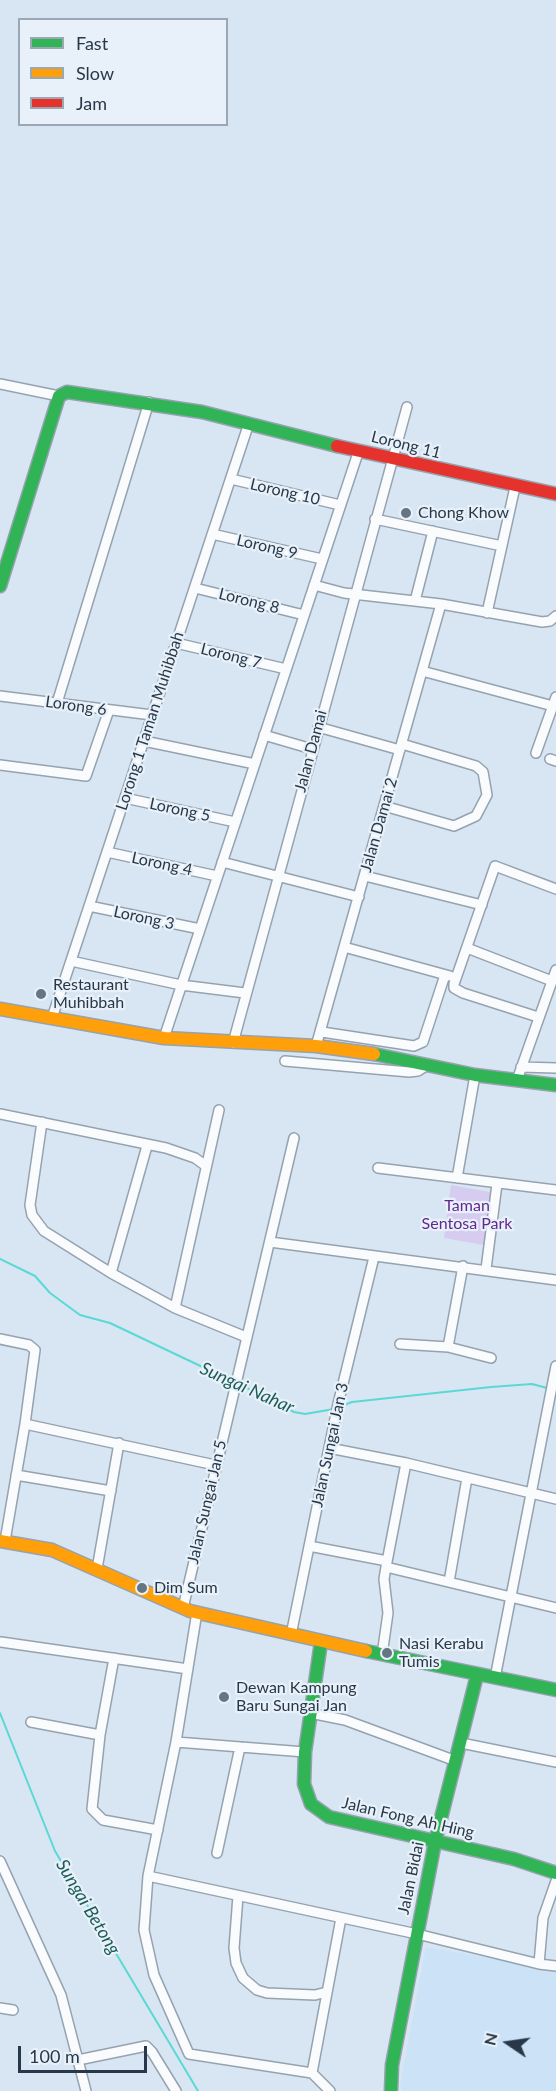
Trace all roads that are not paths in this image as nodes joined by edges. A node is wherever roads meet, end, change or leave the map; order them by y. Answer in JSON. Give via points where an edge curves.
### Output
{"nodes":[{"id":1,"x":0,"y":384,"type":"edge"},
{"id":2,"x":59,"y":396,"type":"junction"},
{"id":3,"x":149,"y":402,"type":"junction"},
{"id":4,"x":407,"y":407,"type":"dead end"},
{"id":5,"x":249,"y":423,"type":"junction"},
{"id":6,"x":359,"y":450,"type":"junction"},
{"id":7,"x":392,"y":460,"type":"junction"},
{"id":8,"x":231,"y":479,"type":"junction"},
{"id":9,"x":515,"y":487,"type":"junction"},
{"id":10,"x":556,"y":494,"type":"edge"},
{"id":11,"x":340,"y":505,"type":"junction"},
{"id":12,"x":375,"y":519,"type":"junction"},
{"id":13,"x":433,"y":531,"type":"junction"},
{"id":14,"x":212,"y":534,"type":"junction"},
{"id":15,"x":502,"y":546,"type":"junction"},
{"id":16,"x":322,"y":559,"type":"junction"},
{"id":17,"x":1,"y":580,"type":"edge"},
{"id":18,"x":314,"y":585,"type":"junction"},
{"id":19,"x":195,"y":588,"type":"junction"},
{"id":20,"x":356,"y":593,"type":"junction"},
{"id":21,"x":415,"y":601,"type":"junction"},
{"id":22,"x":441,"y":604,"type":"junction"},
{"id":23,"x":487,"y":613,"type":"junction"},
{"id":24,"x":304,"y":615,"type":"junction"},
{"id":25,"x":556,"y":616,"type":"edge"},
{"id":26,"x":176,"y":643,"type":"junction"},
{"id":27,"x":286,"y":669,"type":"junction"},
{"id":28,"x":422,"y":671,"type":"junction"},
{"id":29,"x":0,"y":696,"type":"edge"},
{"id":30,"x":554,"y":701,"type":"edge"},
{"id":31,"x":57,"y":703,"type":"junction"},
{"id":32,"x":109,"y":710,"type":"junction"},
{"id":33,"x":152,"y":716,"type":"junction"},
{"id":34,"x":318,"y":728,"type":"junction"},
{"id":35,"x":264,"y":735,"type":"junction"},
{"id":36,"x":144,"y":741,"type":"junction"},
{"id":37,"x":401,"y":747,"type":"junction"},
{"id":38,"x":312,"y":749,"type":"junction"},
{"id":39,"x":536,"y":753,"type":"dead end"},
{"id":40,"x":255,"y":764,"type":"junction"},
{"id":41,"x":0,"y":765,"type":"edge"},
{"id":42,"x":125,"y":798,"type":"junction"},
{"id":43,"x":384,"y":806,"type":"junction"},
{"id":44,"x":235,"y":822,"type":"junction"},
{"id":45,"x":107,"y":852,"type":"junction"},
{"id":46,"x":222,"y":862,"type":"junction"},
{"id":47,"x":217,"y":876,"type":"junction"},
{"id":48,"x":277,"y":876,"type":"junction"},
{"id":49,"x":365,"y":876,"type":"junction"},
{"id":50,"x":556,"y":889,"type":"edge"},
{"id":51,"x":359,"y":897,"type":"junction"},
{"id":52,"x":482,"y":905,"type":"junction"},
{"id":53,"x":89,"y":906,"type":"junction"},
{"id":54,"x":200,"y":929,"type":"junction"},
{"id":55,"x":344,"y":948,"type":"junction"},
{"id":56,"x":467,"y":948,"type":"junction"},
{"id":57,"x":71,"y":961,"type":"junction"},
{"id":58,"x":556,"y":970,"type":"edge"},
{"id":59,"x":450,"y":976,"type":"junction"},
{"id":60,"x":552,"y":981,"type":"junction"},
{"id":61,"x":181,"y":985,"type":"junction"},
{"id":62,"x":245,"y":993,"type":"junction"},
{"id":63,"x":0,"y":1009,"type":"edge"},
{"id":64,"x":538,"y":1017,"type":"junction"},
{"id":65,"x":52,"y":1018,"type":"junction"},
{"id":66,"x":322,"y":1032,"type":"junction"},
{"id":67,"x":164,"y":1038,"type":"junction"},
{"id":68,"x":233,"y":1042,"type":"junction"},
{"id":69,"x":316,"y":1046,"type":"junction"},
{"id":70,"x":285,"y":1061,"type":"dead end"},
{"id":71,"x":426,"y":1066,"type":"junction"},
{"id":72,"x":521,"y":1067,"type":"junction"},
{"id":73,"x":556,"y":1068,"type":"edge"},
{"id":74,"x":475,"y":1075,"type":"junction"},
{"id":75,"x":517,"y":1080,"type":"junction"},
{"id":76,"x":556,"y":1085,"type":"edge"},
{"id":77,"x":219,"y":1110,"type":"dead end"},
{"id":78,"x":0,"y":1114,"type":"edge"},
{"id":79,"x":42,"y":1122,"type":"junction"},
{"id":80,"x":294,"y":1138,"type":"dead end"},
{"id":81,"x":147,"y":1146,"type":"junction"},
{"id":82,"x":206,"y":1166,"type":"junction"},
{"id":83,"x":378,"y":1168,"type":"dead end"},
{"id":84,"x":457,"y":1178,"type":"junction"},
{"id":85,"x":497,"y":1184,"type":"junction"},
{"id":86,"x":556,"y":1190,"type":"edge"},
{"id":87,"x":270,"y":1242,"type":"junction"},
{"id":88,"x":375,"y":1257,"type":"junction"},
{"id":89,"x":464,"y":1266,"type":"junction"},
{"id":90,"x":486,"y":1269,"type":"junction"},
{"id":91,"x":111,"y":1273,"type":"junction"},
{"id":92,"x":556,"y":1280,"type":"edge"},
{"id":93,"x":176,"y":1308,"type":"junction"},
{"id":94,"x":246,"y":1337,"type":"junction"},
{"id":95,"x":0,"y":1339,"type":"edge"},
{"id":96,"x":400,"y":1344,"type":"dead end"},
{"id":97,"x":448,"y":1347,"type":"junction"},
{"id":98,"x":491,"y":1358,"type":"dead end"},
{"id":99,"x":556,"y":1366,"type":"edge"},
{"id":100,"x":25,"y":1424,"type":"junction"},
{"id":101,"x":119,"y":1443,"type":"junction"},
{"id":102,"x":329,"y":1448,"type":"junction"},
{"id":103,"x":406,"y":1463,"type":"junction"},
{"id":104,"x":216,"y":1465,"type":"junction"},
{"id":105,"x":16,"y":1475,"type":"junction"},
{"id":106,"x":467,"y":1478,"type":"junction"},
{"id":107,"x":111,"y":1491,"type":"junction"},
{"id":108,"x":532,"y":1494,"type":"junction"},
{"id":109,"x":556,"y":1499,"type":"edge"},
{"id":110,"x":2,"y":1541,"type":"edge"},
{"id":111,"x":309,"y":1546,"type":"junction"},
{"id":112,"x":386,"y":1564,"type":"junction"},
{"id":113,"x":97,"y":1569,"type":"junction"},
{"id":114,"x":449,"y":1582,"type":"junction"},
{"id":115,"x":512,"y":1597,"type":"junction"},
{"id":116,"x":183,"y":1608,"type":"junction"},
{"id":117,"x":556,"y":1608,"type":"edge"},
{"id":118,"x":197,"y":1612,"type":"junction"},
{"id":119,"x":291,"y":1635,"type":"junction"},
{"id":120,"x":1,"y":1642,"type":"edge"},
{"id":121,"x":321,"y":1642,"type":"junction"},
{"id":122,"x":382,"y":1655,"type":"junction"},
{"id":123,"x":114,"y":1658,"type":"junction"},
{"id":124,"x":188,"y":1669,"type":"junction"},
{"id":125,"x":477,"y":1674,"type":"junction"},
{"id":126,"x":495,"y":1678,"type":"junction"},
{"id":127,"x":556,"y":1690,"type":"edge"},
{"id":128,"x":310,"y":1713,"type":"junction"},
{"id":129,"x":31,"y":1722,"type":"dead end"},
{"id":130,"x":100,"y":1735,"type":"junction"},
{"id":131,"x":176,"y":1742,"type":"junction"},
{"id":132,"x":461,"y":1743,"type":"junction"},
{"id":133,"x":240,"y":1747,"type":"junction"},
{"id":134,"x":304,"y":1752,"type":"junction"},
{"id":135,"x":456,"y":1761,"type":"junction"},
{"id":136,"x":556,"y":1762,"type":"edge"},
{"id":137,"x":158,"y":1830,"type":"junction"},
{"id":138,"x":435,"y":1842,"type":"junction"},
{"id":139,"x":217,"y":1853,"type":"dead end"},
{"id":140,"x":0,"y":1862,"type":"edge"},
{"id":141,"x":556,"y":1873,"type":"edge"},
{"id":142,"x":148,"y":1876,"type":"junction"},
{"id":143,"x":556,"y":1881,"type":"edge"},
{"id":144,"x":238,"y":1896,"type":"junction"},
{"id":145,"x":341,"y":1918,"type":"junction"},
{"id":146,"x":417,"y":1934,"type":"junction"},
{"id":147,"x":539,"y":1964,"type":"junction"},
{"id":148,"x":556,"y":1966,"type":"edge"},
{"id":149,"x":327,"y":1992,"type":"junction"},
{"id":150,"x":0,"y":2008,"type":"edge"},
{"id":151,"x":14,"y":2010,"type":"dead end"},
{"id":152,"x":78,"y":2060,"type":"junction"},
{"id":153,"x":312,"y":2073,"type":"junction"},
{"id":154,"x":86,"y":2091,"type":"edge"},
{"id":155,"x":176,"y":2091,"type":"edge"},
{"id":156,"x":330,"y":2091,"type":"edge"},
{"id":157,"x":391,"y":2091,"type":"edge"}],
"edges":[{"from":1,"to":2,"type":"street"},
{"from":2,"to":3,"type":"street","name":"Lorong 11","via":[[72,392]]},
{"from":2,"to":17,"type":"street"},
{"from":3,"to":5,"type":"street","name":"Lorong 11"},
{"from":3,"to":31,"type":"street"},
{"from":4,"to":7,"type":"street","name":"Jalan Damai"},
{"from":5,"to":6,"type":"street","name":"Lorong 11"},
{"from":5,"to":8,"type":"street","name":"Lorong 1 Taman Muhibbah"},
{"from":6,"to":7,"type":"street","name":"Lorong 11"},
{"from":6,"to":11,"type":"street"},
{"from":7,"to":9,"type":"street","name":"Lorong 11"},
{"from":7,"to":12,"type":"street","name":"Jalan Damai"},
{"from":8,"to":11,"type":"street","name":"Lorong 10"},
{"from":8,"to":14,"type":"street","name":"Lorong 1 Taman Muhibbah"},
{"from":9,"to":10,"type":"street","name":"Lorong 11"},
{"from":9,"to":15,"type":"street"},
{"from":11,"to":16,"type":"street"},
{"from":12,"to":13,"type":"street"},
{"from":12,"to":20,"type":"street","name":"Jalan Damai"},
{"from":13,"to":15,"type":"street"},
{"from":13,"to":21,"type":"street"},
{"from":14,"to":16,"type":"street","name":"Lorong 9"},
{"from":14,"to":19,"type":"street","name":"Lorong 1 Taman Muhibbah"},
{"from":15,"to":23,"type":"street"},
{"from":16,"to":18,"type":"street"},
{"from":18,"to":20,"type":"street"},
{"from":18,"to":24,"type":"street"},
{"from":19,"to":24,"type":"street","name":"Lorong 8"},
{"from":19,"to":26,"type":"street","name":"Lorong 1 Taman Muhibbah"},
{"from":20,"to":21,"type":"street"},
{"from":20,"to":34,"type":"street","name":"Jalan Damai"},
{"from":21,"to":22,"type":"street"},
{"from":22,"to":23,"type":"street"},
{"from":22,"to":28,"type":"street","name":"Jalan Damai 2"},
{"from":23,"to":25,"type":"street","via":[[542,622]]},
{"from":24,"to":27,"type":"street"},
{"from":26,"to":27,"type":"street","name":"Lorong 7"},
{"from":26,"to":33,"type":"street","name":"Lorong 1 Taman Muhibbah"},
{"from":27,"to":35,"type":"street"},
{"from":28,"to":30,"type":"street"},
{"from":28,"to":37,"type":"street","name":"Jalan Damai 2"},
{"from":29,"to":31,"type":"street","name":"Lorong 6"},
{"from":30,"to":39,"type":"street"},
{"from":31,"to":32,"type":"street","name":"Lorong 6"},
{"from":32,"to":33,"type":"street","name":"Lorong 6"},
{"from":32,"to":41,"type":"street","via":[[86,776]]},
{"from":33,"to":36,"type":"street","name":"Lorong 1 Taman Muhibbah"},
{"from":34,"to":37,"type":"street"},
{"from":34,"to":38,"type":"street","name":"Jalan Damai"},
{"from":35,"to":38,"type":"street"},
{"from":35,"to":40,"type":"street"},
{"from":36,"to":40,"type":"street"},
{"from":36,"to":42,"type":"street","name":"Lorong 1 Taman Muhibbah"},
{"from":37,"to":43,"type":"street","name":"Jalan Damai 2"},
{"from":37,"to":43,"type":"street","via":[[476,766],[483,772],[487,795],[476,816],[454,826]]},
{"from":38,"to":48,"type":"street","name":"Jalan Damai"},
{"from":40,"to":44,"type":"street"},
{"from":42,"to":44,"type":"street","name":"Lorong 5"},
{"from":42,"to":45,"type":"street","name":"Lorong 1 Taman Muhibbah"},
{"from":43,"to":49,"type":"street","name":"Jalan Damai 2"},
{"from":44,"to":46,"type":"street"},
{"from":45,"to":47,"type":"street","name":"Lorong 4"},
{"from":45,"to":53,"type":"street","name":"Lorong 1 Taman Muhibbah"},
{"from":46,"to":47,"type":"street"},
{"from":46,"to":48,"type":"street"},
{"from":47,"to":54,"type":"street"},
{"from":48,"to":51,"type":"street"},
{"from":48,"to":62,"type":"street","name":"Jalan Damai"},
{"from":49,"to":51,"type":"street","name":"Jalan Damai 2"},
{"from":49,"to":52,"type":"street"},
{"from":50,"to":52,"type":"street","via":[[495,866]]},
{"from":51,"to":55,"type":"street","name":"Jalan Damai 2"},
{"from":52,"to":56,"type":"street"},
{"from":53,"to":54,"type":"street","name":"Lorong 3"},
{"from":53,"to":57,"type":"street","name":"Lorong 1 Taman Muhibbah"},
{"from":54,"to":61,"type":"street"},
{"from":55,"to":59,"type":"street"},
{"from":55,"to":66,"type":"street","name":"Jalan Damai 2"},
{"from":56,"to":59,"type":"street"},
{"from":56,"to":60,"type":"street"},
{"from":57,"to":61,"type":"street"},
{"from":57,"to":65,"type":"street","name":"Lorong 1 Taman Muhibbah"},
{"from":58,"to":60,"type":"street"},
{"from":59,"to":64,"type":"street","via":[[458,990]]},
{"from":59,"to":66,"type":"street","via":[[423,1042],[414,1046]]},
{"from":60,"to":64,"type":"street"},
{"from":61,"to":62,"type":"street"},
{"from":61,"to":67,"type":"street"},
{"from":62,"to":68,"type":"street","name":"Jalan Damai"},
{"from":63,"to":65,"type":"street"},
{"from":64,"to":72,"type":"street"},
{"from":65,"to":67,"type":"street"},
{"from":66,"to":69,"type":"street","name":"Jalan Damai 2"},
{"from":67,"to":68,"type":"street"},
{"from":68,"to":69,"type":"street"},
{"from":69,"to":71,"type":"street"},
{"from":70,"to":71,"type":"street","via":[[409,1071]]},
{"from":71,"to":74,"type":"street"},
{"from":72,"to":73,"type":"street"},
{"from":72,"to":75,"type":"street"},
{"from":74,"to":75,"type":"street"},
{"from":74,"to":84,"type":"street"},
{"from":75,"to":76,"type":"street"},
{"from":77,"to":82,"type":"street"},
{"from":78,"to":79,"type":"street"},
{"from":79,"to":81,"type":"street"},
{"from":79,"to":91,"type":"street","via":[[30,1193],[32,1215],[54,1239]]},
{"from":80,"to":87,"type":"street","name":"Jalan Sungai Jan 5"},
{"from":81,"to":82,"type":"street","via":[[178,1151]]},
{"from":81,"to":91,"type":"street"},
{"from":82,"to":93,"type":"street"},
{"from":83,"to":84,"type":"street"},
{"from":84,"to":85,"type":"street"},
{"from":85,"to":86,"type":"street"},
{"from":85,"to":90,"type":"street"},
{"from":87,"to":88,"type":"street"},
{"from":87,"to":94,"type":"street","name":"Jalan Sungai Jan 5"},
{"from":88,"to":89,"type":"street"},
{"from":88,"to":102,"type":"street","name":"Jalan Sungai Jan 3"},
{"from":89,"to":90,"type":"street"},
{"from":89,"to":97,"type":"street"},
{"from":90,"to":92,"type":"street"},
{"from":91,"to":93,"type":"street"},
{"from":93,"to":94,"type":"street"},
{"from":94,"to":104,"type":"street","name":"Jalan Sungai Jan 5"},
{"from":95,"to":100,"type":"street","via":[[36,1350]]},
{"from":96,"to":97,"type":"street"},
{"from":97,"to":98,"type":"street"},
{"from":99,"to":108,"type":"street"},
{"from":100,"to":101,"type":"street"},
{"from":100,"to":105,"type":"street"},
{"from":101,"to":104,"type":"street"},
{"from":101,"to":107,"type":"street"},
{"from":102,"to":103,"type":"street"},
{"from":102,"to":111,"type":"street","name":"Jalan Sungai Jan 3"},
{"from":103,"to":106,"type":"street"},
{"from":103,"to":112,"type":"street"},
{"from":104,"to":116,"type":"street","name":"Jalan Sungai Jan 5"},
{"from":105,"to":107,"type":"street"},
{"from":105,"to":110,"type":"street"},
{"from":106,"to":108,"type":"street"},
{"from":106,"to":114,"type":"street"},
{"from":107,"to":113,"type":"street"},
{"from":108,"to":109,"type":"street"},
{"from":108,"to":115,"type":"street"},
{"from":110,"to":113,"type":"street","via":[[52,1550]]},
{"from":111,"to":112,"type":"street"},
{"from":111,"to":119,"type":"street","name":"Jalan Sungai Jan 3"},
{"from":112,"to":114,"type":"street"},
{"from":112,"to":122,"type":"street","via":[[388,1612]]},
{"from":113,"to":116,"type":"street"},
{"from":114,"to":115,"type":"street"},
{"from":115,"to":117,"type":"street"},
{"from":115,"to":126,"type":"street"},
{"from":116,"to":118,"type":"street"},
{"from":118,"to":119,"type":"street"},
{"from":118,"to":124,"type":"street"},
{"from":119,"to":121,"type":"street"},
{"from":120,"to":123,"type":"street"},
{"from":121,"to":122,"type":"street"},
{"from":121,"to":128,"type":"street","name":"Jalan Fong Ah Hing"},
{"from":122,"to":125,"type":"street"},
{"from":123,"to":124,"type":"street"},
{"from":123,"to":130,"type":"street"},
{"from":124,"to":131,"type":"street"},
{"from":125,"to":126,"type":"street"},
{"from":125,"to":132,"type":"street","name":"Jalan Bidai"},
{"from":126,"to":127,"type":"street"},
{"from":128,"to":134,"type":"street","name":"Jalan Fong Ah Hing"},
{"from":128,"to":135,"type":"street","via":[[345,1720]]},
{"from":129,"to":130,"type":"street"},
{"from":130,"to":137,"type":"street","via":[[92,1809],[103,1820]]},
{"from":131,"to":133,"type":"street"},
{"from":131,"to":137,"type":"street"},
{"from":132,"to":135,"type":"street","name":"Jalan Bidai"},
{"from":132,"to":136,"type":"street"},
{"from":133,"to":134,"type":"street"},
{"from":133,"to":139,"type":"street"},
{"from":134,"to":138,"type":"street","name":"Jalan Fong Ah Hing","via":[[306,1796],[319,1811],[329,1817]]},
{"from":135,"to":138,"type":"street","name":"Jalan Bidai"},
{"from":137,"to":142,"type":"street"},
{"from":138,"to":141,"type":"street","name":"Jalan Fong Ah Hing","via":[[514,1858]]},
{"from":138,"to":146,"type":"street","name":"Jalan Bidai"},
{"from":140,"to":152,"type":"street","via":[[53,1975]]},
{"from":142,"to":144,"type":"street"},
{"from":142,"to":153,"type":"street","via":[[145,1942],[154,1975],[189,2054]]},
{"from":143,"to":147,"type":"street","via":[[543,1918]]},
{"from":144,"to":145,"type":"street"},
{"from":144,"to":149,"type":"street","via":[[234,1948],[243,1978],[267,1993]]},
{"from":145,"to":146,"type":"street"},
{"from":145,"to":149,"type":"street"},
{"from":146,"to":147,"type":"street"},
{"from":146,"to":157,"type":"street","name":"Jalan Bidai","via":[[392,2065]]},
{"from":147,"to":148,"type":"street"},
{"from":149,"to":153,"type":"street"},
{"from":150,"to":151,"type":"street"},
{"from":152,"to":154,"type":"street"},
{"from":152,"to":155,"type":"street","via":[[146,2046]]},
{"from":153,"to":156,"type":"street"}]}
